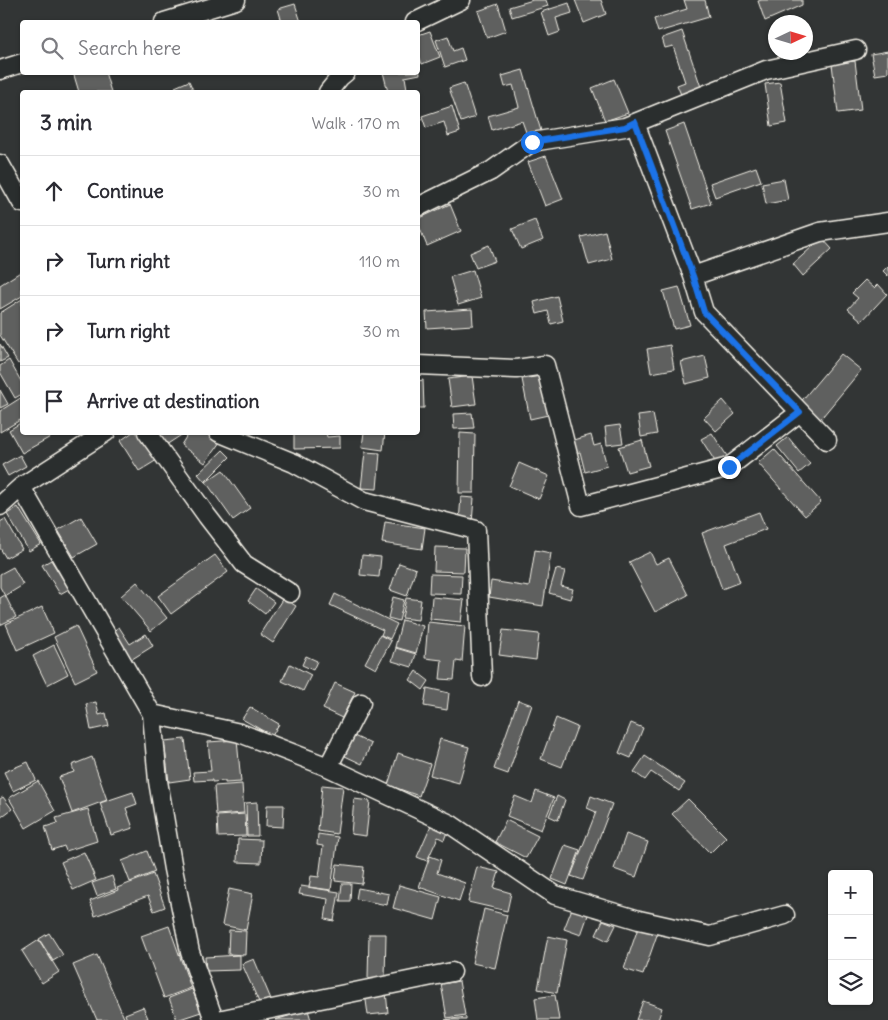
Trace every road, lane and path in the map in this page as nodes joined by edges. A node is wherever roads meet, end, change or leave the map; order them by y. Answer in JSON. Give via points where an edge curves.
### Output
{"nodes":[{"id":1,"x":236,"y":0,"type":"edge"},
{"id":2,"x":461,"y":0,"type":"edge"},
{"id":3,"x":171,"y":20,"type":"edge"},
{"id":4,"x":419,"y":20,"type":"edge"},
{"id":5,"x":856,"y":50,"type":"dead end"},
{"id":6,"x":20,"y":65,"type":"edge"},
{"id":7,"x":0,"y":70,"type":"edge"},
{"id":8,"x":342,"y":75,"type":"edge"},
{"id":9,"x":330,"y":90,"type":"edge"},
{"id":10,"x":635,"y":122,"type":"junction"},
{"id":11,"x":0,"y":164,"type":"edge"},
{"id":12,"x":20,"y":199,"type":"edge"},
{"id":13,"x":420,"y":206,"type":"edge"},
{"id":14,"x":888,"y":222,"type":"edge"},
{"id":15,"x":693,"y":276,"type":"junction"},
{"id":16,"x":420,"y":364,"type":"edge"},
{"id":17,"x":800,"y":412,"type":"junction"},
{"id":18,"x":101,"y":435,"type":"edge"},
{"id":19,"x":149,"y":435,"type":"edge"},
{"id":20,"x":225,"y":435,"type":"edge"},
{"id":21,"x":827,"y":440,"type":"dead end"},
{"id":22,"x":21,"y":487,"type":"junction"},
{"id":23,"x":0,"y":506,"type":"edge"},
{"id":24,"x":290,"y":593,"type":"dead end"},
{"id":25,"x":482,"y":677,"type":"dead end"},
{"id":26,"x":362,"y":704,"type":"dead end"},
{"id":27,"x":152,"y":714,"type":"junction"},
{"id":28,"x":328,"y":767,"type":"junction"},
{"id":29,"x":784,"y":915,"type":"dead end"},
{"id":30,"x":452,"y":972,"type":"dead end"},
{"id":31,"x":216,"y":1020,"type":"edge"}],
"edges":[{"from":1,"to":3,"type":"street"},
{"from":2,"to":4,"type":"street"},
{"from":5,"to":10,"type":"street","via":[[766,70]]},
{"from":6,"to":7,"type":"street"},
{"from":8,"to":9,"type":"street"},
{"from":10,"to":13,"type":"street","via":[[625,127],[532,142],[492,171]]},
{"from":10,"to":15,"type":"street"},
{"from":11,"to":12,"type":"street"},
{"from":14,"to":15,"type":"street","via":[[820,232]]},
{"from":15,"to":17,"type":"street","via":[[704,312]]},
{"from":16,"to":17,"type":"street","via":[[516,369],[545,365],[581,506],[729,467]]},
{"from":17,"to":21,"type":"street"},
{"from":18,"to":22,"type":"street"},
{"from":19,"to":24,"type":"street","via":[[244,564]]},
{"from":20,"to":25,"type":"street","via":[[294,463],[364,501],[476,530]]},
{"from":22,"to":23,"type":"street"},
{"from":22,"to":27,"type":"street"},
{"from":26,"to":28,"type":"street"},
{"from":27,"to":28,"type":"street","via":[[240,733]]},
{"from":27,"to":31,"type":"street","via":[[158,781],[190,952]]},
{"from":28,"to":29,"type":"street","via":[[450,824],[555,895],[639,920],[710,936]]},
{"from":30,"to":31,"type":"street"}]}
